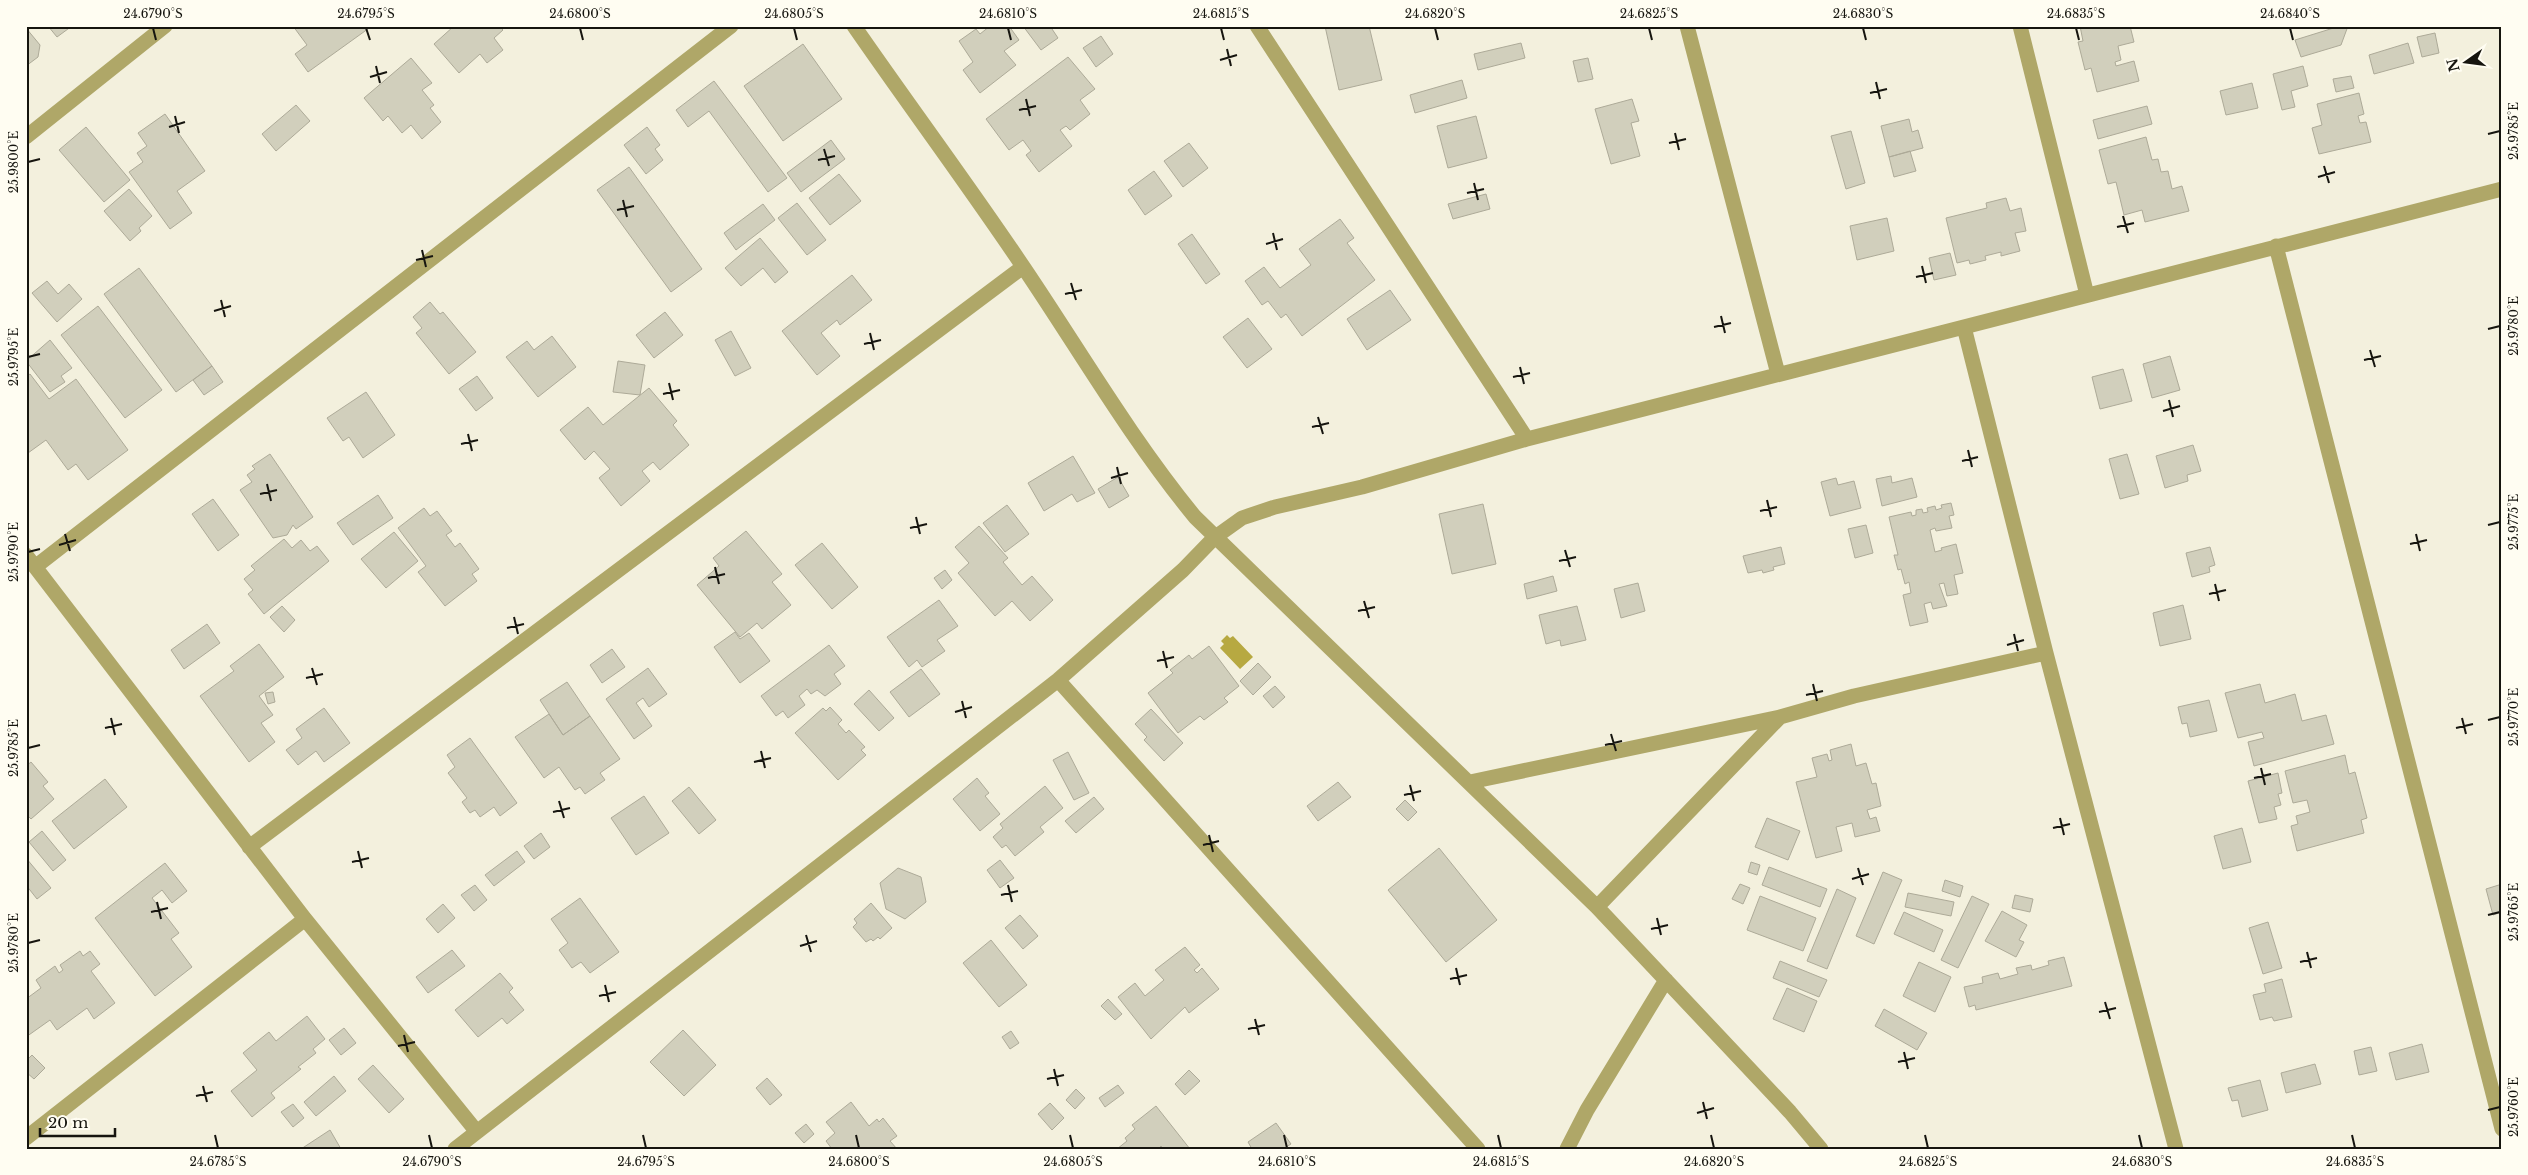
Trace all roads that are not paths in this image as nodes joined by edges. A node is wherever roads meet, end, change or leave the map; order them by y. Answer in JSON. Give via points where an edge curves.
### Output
{"nodes":[{"id":1,"x":165,"y":26,"type":"edge"},
{"id":2,"x":731,"y":26,"type":"edge"},
{"id":3,"x":854,"y":26,"type":"edge"},
{"id":4,"x":1257,"y":26,"type":"edge"},
{"id":5,"x":1687,"y":26,"type":"edge"},
{"id":6,"x":2020,"y":26,"type":"edge"},
{"id":7,"x":26,"y":137,"type":"edge"},
{"id":8,"x":2502,"y":189,"type":"edge"},
{"id":9,"x":2276,"y":246,"type":"junction"},
{"id":10,"x":1023,"y":267,"type":"junction"},
{"id":11,"x":2087,"y":295,"type":"junction"},
{"id":12,"x":1964,"y":327,"type":"junction"},
{"id":13,"x":1778,"y":374,"type":"junction"},
{"id":14,"x":1527,"y":439,"type":"junction"},
{"id":15,"x":1214,"y":538,"type":"junction"},
{"id":16,"x":31,"y":561,"type":"edge"},
{"id":17,"x":2046,"y":653,"type":"junction"},
{"id":18,"x":1058,"y":680,"type":"junction"},
{"id":19,"x":1780,"y":716,"type":"junction"},
{"id":20,"x":1470,"y":782,"type":"junction"},
{"id":21,"x":249,"y":847,"type":"junction"},
{"id":22,"x":1597,"y":908,"type":"junction"},
{"id":23,"x":305,"y":919,"type":"junction"},
{"id":24,"x":1666,"y":980,"type":"junction"},
{"id":25,"x":2502,"y":1129,"type":"edge"},
{"id":26,"x":477,"y":1132,"type":"junction"},
{"id":27,"x":26,"y":1138,"type":"edge"},
{"id":28,"x":455,"y":1149,"type":"edge"},
{"id":29,"x":1478,"y":1149,"type":"edge"},
{"id":30,"x":1567,"y":1149,"type":"edge"},
{"id":31,"x":1821,"y":1149,"type":"edge"},
{"id":32,"x":2176,"y":1149,"type":"edge"}],
"edges":[{"from":1,"to":7,"type":"street"},
{"from":2,"to":16,"type":"street"},
{"from":3,"to":10,"type":"street"},
{"from":4,"to":14,"type":"street"},
{"from":5,"to":13,"type":"street"},
{"from":6,"to":11,"type":"street"},
{"from":8,"to":9,"type":"street"},
{"from":9,"to":11,"type":"street"},
{"from":9,"to":25,"type":"street"},
{"from":10,"to":15,"type":"street","via":[[1174,491]]},
{"from":10,"to":21,"type":"street"},
{"from":11,"to":12,"type":"street"},
{"from":12,"to":13,"type":"street"},
{"from":12,"to":17,"type":"street"},
{"from":13,"to":14,"type":"street"},
{"from":14,"to":15,"type":"street","via":[[1362,487],[1257,512],[1235,521]]},
{"from":15,"to":18,"type":"street","via":[[1183,570]]},
{"from":15,"to":20,"type":"street"},
{"from":16,"to":21,"type":"street"},
{"from":17,"to":19,"type":"street"},
{"from":17,"to":32,"type":"street"},
{"from":18,"to":26,"type":"street"},
{"from":18,"to":29,"type":"street"},
{"from":19,"to":20,"type":"street"},
{"from":19,"to":22,"type":"street"},
{"from":20,"to":22,"type":"street"},
{"from":21,"to":23,"type":"street"},
{"from":22,"to":24,"type":"street"},
{"from":23,"to":26,"type":"street"},
{"from":23,"to":27,"type":"street"},
{"from":24,"to":30,"type":"street"},
{"from":24,"to":31,"type":"street"},
{"from":26,"to":28,"type":"street"}]}
